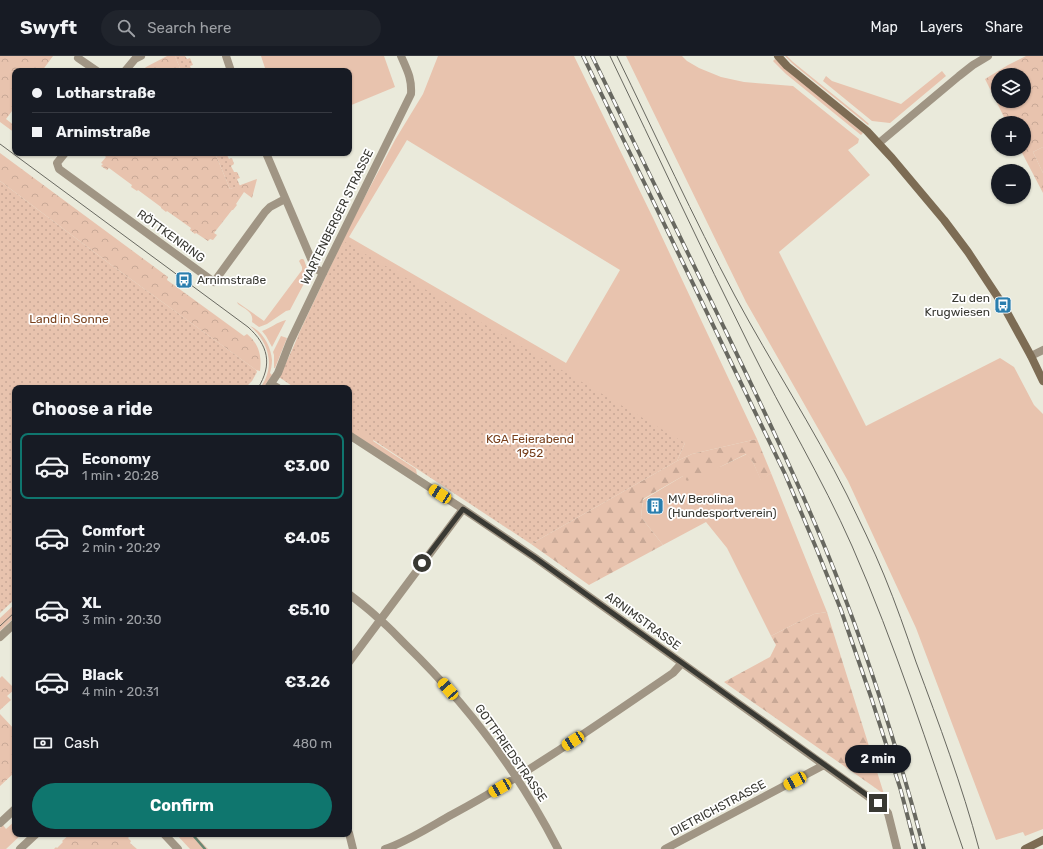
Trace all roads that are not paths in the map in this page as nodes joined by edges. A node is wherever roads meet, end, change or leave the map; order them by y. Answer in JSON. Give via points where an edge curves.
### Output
{"nodes":[{"id":1,"x":141,"y":56,"type":"edge"},
{"id":2,"x":226,"y":56,"type":"edge"},
{"id":3,"x":401,"y":56,"type":"edge"},
{"id":4,"x":778,"y":56,"type":"edge"},
{"id":5,"x":988,"y":56,"type":"edge"},
{"id":6,"x":78,"y":58,"type":"dead end"},
{"id":7,"x":92,"y":68,"type":"edge"},
{"id":8,"x":128,"y":68,"type":"edge"},
{"id":9,"x":230,"y":68,"type":"edge"},
{"id":10,"x":879,"y":143,"type":"junction"},
{"id":11,"x":63,"y":156,"type":"edge"},
{"id":12,"x":267,"y":156,"type":"edge"},
{"id":13,"x":285,"y":199,"type":"junction"},
{"id":14,"x":323,"y":273,"type":"junction"},
{"id":15,"x":1043,"y":350,"type":"edge"},
{"id":16,"x":1031,"y":356,"type":"junction"},
{"id":17,"x":1043,"y":381,"type":"edge"},
{"id":18,"x":273,"y":385,"type":"edge"},
{"id":19,"x":352,"y":437,"type":"edge"},
{"id":20,"x":463,"y":509,"type":"junction"},
{"id":21,"x":352,"y":597,"type":"edge"},
{"id":22,"x":380,"y":620,"type":"junction"},
{"id":23,"x":12,"y":626,"type":"edge"},
{"id":24,"x":0,"y":637,"type":"edge"},
{"id":25,"x":352,"y":658,"type":"edge"},
{"id":26,"x":682,"y":663,"type":"junction"},
{"id":27,"x":824,"y":765,"type":"junction"},
{"id":28,"x":517,"y":778,"type":"junction"},
{"id":29,"x":12,"y":812,"type":"edge"},
{"id":30,"x":0,"y":823,"type":"edge"},
{"id":31,"x":33,"y":837,"type":"edge"},
{"id":32,"x":167,"y":837,"type":"edge"},
{"id":33,"x":350,"y":837,"type":"edge"},
{"id":34,"x":1043,"y":840,"type":"edge"},
{"id":35,"x":20,"y":849,"type":"edge"},
{"id":36,"x":178,"y":849,"type":"edge"},
{"id":37,"x":353,"y":849,"type":"edge"},
{"id":38,"x":385,"y":849,"type":"edge"},
{"id":39,"x":558,"y":849,"type":"edge"},
{"id":40,"x":665,"y":849,"type":"edge"},
{"id":41,"x":897,"y":849,"type":"edge"},
{"id":42,"x":1025,"y":849,"type":"edge"}],
"edges":[{"from":1,"to":8,"type":"street"},
{"from":2,"to":9,"type":"street"},
{"from":3,"to":14,"type":"street","name":"WARTENBERGER STRASSE","via":[[411,78],[411,94]]},
{"from":4,"to":10,"type":"main road"},
{"from":5,"to":10,"type":"street","via":[[959,76]]},
{"from":6,"to":7,"type":"street"},
{"from":10,"to":16,"type":"main road","via":[[958,237],[1003,305]]},
{"from":11,"to":13,"type":"street","name":"RÖTTKENRING","via":[[57,163],[59,169],[214,282],[265,212]]},
{"from":12,"to":13,"type":"street"},
{"from":13,"to":14,"type":"street","via":[[315,268]]},
{"from":14,"to":18,"type":"street","name":"WARTENBERGER STRASSE"},
{"from":15,"to":16,"type":"street"},
{"from":16,"to":17,"type":"main road"},
{"from":19,"to":20,"type":"street","name":"ARNIMSTRASSE"},
{"from":20,"to":22,"type":"street"},
{"from":20,"to":26,"type":"street","name":"ARNIMSTRASSE"},
{"from":21,"to":22,"type":"street","name":"GOTTFRIEDSTRASSE"},
{"from":22,"to":25,"type":"street"},
{"from":22,"to":28,"type":"street","name":"GOTTFRIEDSTRASSE","via":[[440,679]]},
{"from":23,"to":24,"type":"street"},
{"from":26,"to":27,"type":"street","name":"ARNIMSTRASSE"},
{"from":26,"to":28,"type":"street","via":[[673,673]]},
{"from":27,"to":40,"type":"street","name":"DIETRICHSTRASSE"},
{"from":27,"to":41,"type":"street","name":"ARNIMSTRASSE","via":[[884,808],[888,813]]},
{"from":28,"to":38,"type":"street","via":[[410,838]]},
{"from":28,"to":39,"type":"street","name":"GOTTFRIEDSTRASSE"},
{"from":29,"to":30,"type":"street"},
{"from":31,"to":35,"type":"street"},
{"from":32,"to":36,"type":"street"},
{"from":33,"to":37,"type":"street"},
{"from":34,"to":42,"type":"main road"}]}
